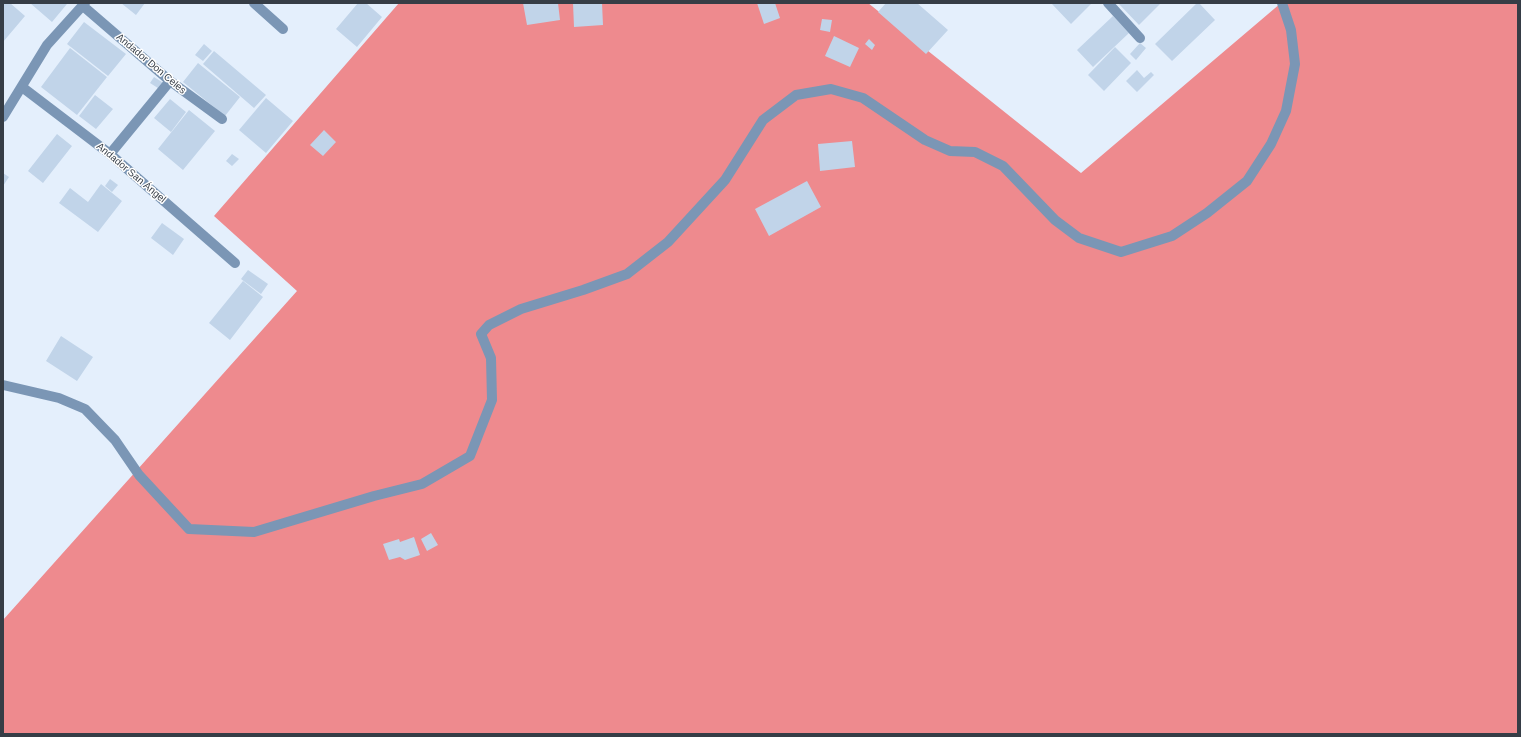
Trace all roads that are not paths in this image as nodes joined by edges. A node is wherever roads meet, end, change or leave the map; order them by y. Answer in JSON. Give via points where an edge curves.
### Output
{"nodes":[{"id":1,"x":254,"y":3,"type":"edge"},
{"id":2,"x":1108,"y":3,"type":"edge"},
{"id":3,"x":1282,"y":3,"type":"edge"},
{"id":4,"x":84,"y":4,"type":"edge"},
{"id":5,"x":284,"y":29,"type":"dead end"},
{"id":6,"x":1140,"y":38,"type":"dead end"},
{"id":7,"x":170,"y":81,"type":"junction"},
{"id":8,"x":22,"y":87,"type":"junction"},
{"id":9,"x":3,"y":117,"type":"edge"},
{"id":10,"x":222,"y":119,"type":"dead end"},
{"id":11,"x":110,"y":154,"type":"junction"},
{"id":12,"x":236,"y":263,"type":"dead end"},
{"id":13,"x":3,"y":385,"type":"edge"}],
"edges":[{"from":1,"to":5,"type":"street"},
{"from":2,"to":6,"type":"street"},
{"from":3,"to":13,"type":"street","via":[[1291,30],[1295,64],[1286,111],[1271,144],[1247,181],[1207,214],[1172,236],[1121,252],[1079,238],[1055,220],[1003,166],[975,152],[950,152],[925,140],[863,98],[831,89],[796,95],[763,120],[725,180],[668,242],[627,274],[521,309],[489,325],[481,334],[491,358],[492,400],[470,456],[422,484],[254,532],[189,529],[139,475],[115,440],[85,409],[59,398]]},
{"from":4,"to":7,"type":"street","name":"Andador Don Celes"},
{"from":4,"to":8,"type":"street","via":[[47,45]]},
{"from":7,"to":10,"type":"street","name":"Andador Don Celes"},
{"from":7,"to":11,"type":"street"},
{"from":8,"to":9,"type":"street"},
{"from":8,"to":11,"type":"street","name":"Andador San Ángel"},
{"from":11,"to":12,"type":"street","name":"Andador San Ángel"}]}
